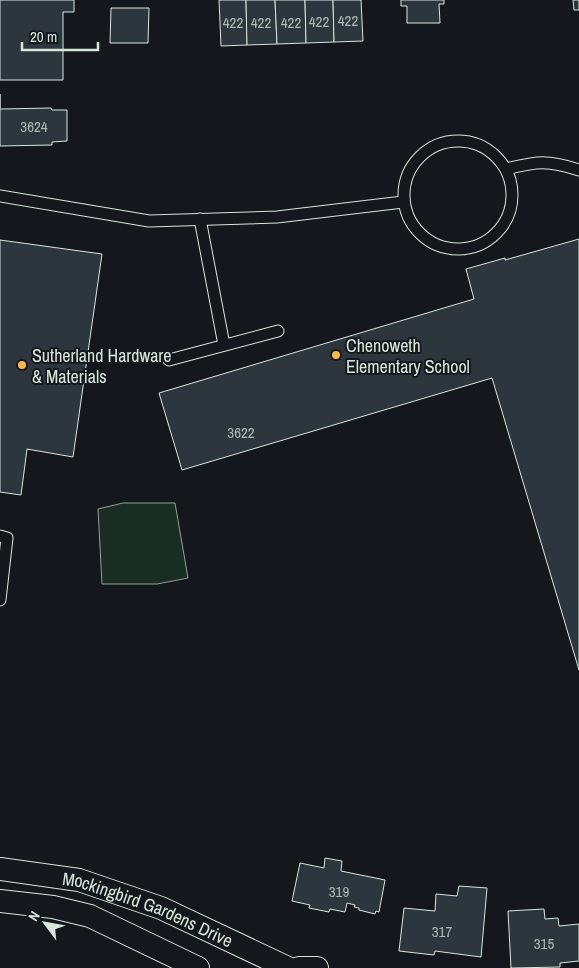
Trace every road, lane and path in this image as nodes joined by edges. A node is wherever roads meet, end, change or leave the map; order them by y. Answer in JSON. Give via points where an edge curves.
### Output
{"nodes":[{"id":1,"x":506,"y":169,"type":"junction"},
{"id":2,"x":579,"y":170,"type":"edge"},
{"id":3,"x":0,"y":196,"type":"edge"},
{"id":4,"x":403,"y":202,"type":"junction"},
{"id":5,"x":200,"y":220,"type":"junction"},
{"id":6,"x":278,"y":331,"type":"dead end"},
{"id":7,"x":224,"y":345,"type":"junction"},
{"id":8,"x":169,"y":360,"type":"dead end"},
{"id":9,"x":0,"y":536,"type":"edge"},
{"id":10,"x":0,"y":600,"type":"edge"},
{"id":11,"x":0,"y":869,"type":"edge"},
{"id":12,"x":0,"y":901,"type":"edge"},
{"id":13,"x":198,"y":968,"type":"edge"},
{"id":14,"x":288,"y":968,"type":"edge"},
{"id":15,"x":299,"y":968,"type":"edge"},
{"id":16,"x":317,"y":968,"type":"edge"}],
"edges":[{"from":1,"to":2,"type":"lane","via":[[553,162]]},
{"from":1,"to":4,"type":"lane","via":[[492,152],[473,142],[452,141],[432,147],[415,161],[405,180]]},
{"from":1,"to":4,"type":"lane","via":[[513,189],[511,211],[501,230],[484,244],[464,250],[442,248],[423,238],[410,222]]},
{"from":3,"to":5,"type":"lane","via":[[149,221]]},
{"from":4,"to":5,"type":"lane","via":[[277,217]]},
{"from":5,"to":7,"type":"lane"},
{"from":6,"to":7,"type":"lane"},
{"from":7,"to":8,"type":"lane"},
{"from":9,"to":10,"type":"lane","via":[[7,538]]},
{"from":11,"to":14,"type":"street","name":"Mockingbird Gardens Drive","via":[[79,880],[161,908]]},
{"from":12,"to":13,"type":"street","name":"Mockingbird Gardens Drive","via":[[54,907],[90,916]]},
{"from":15,"to":16,"type":"street"}]}
